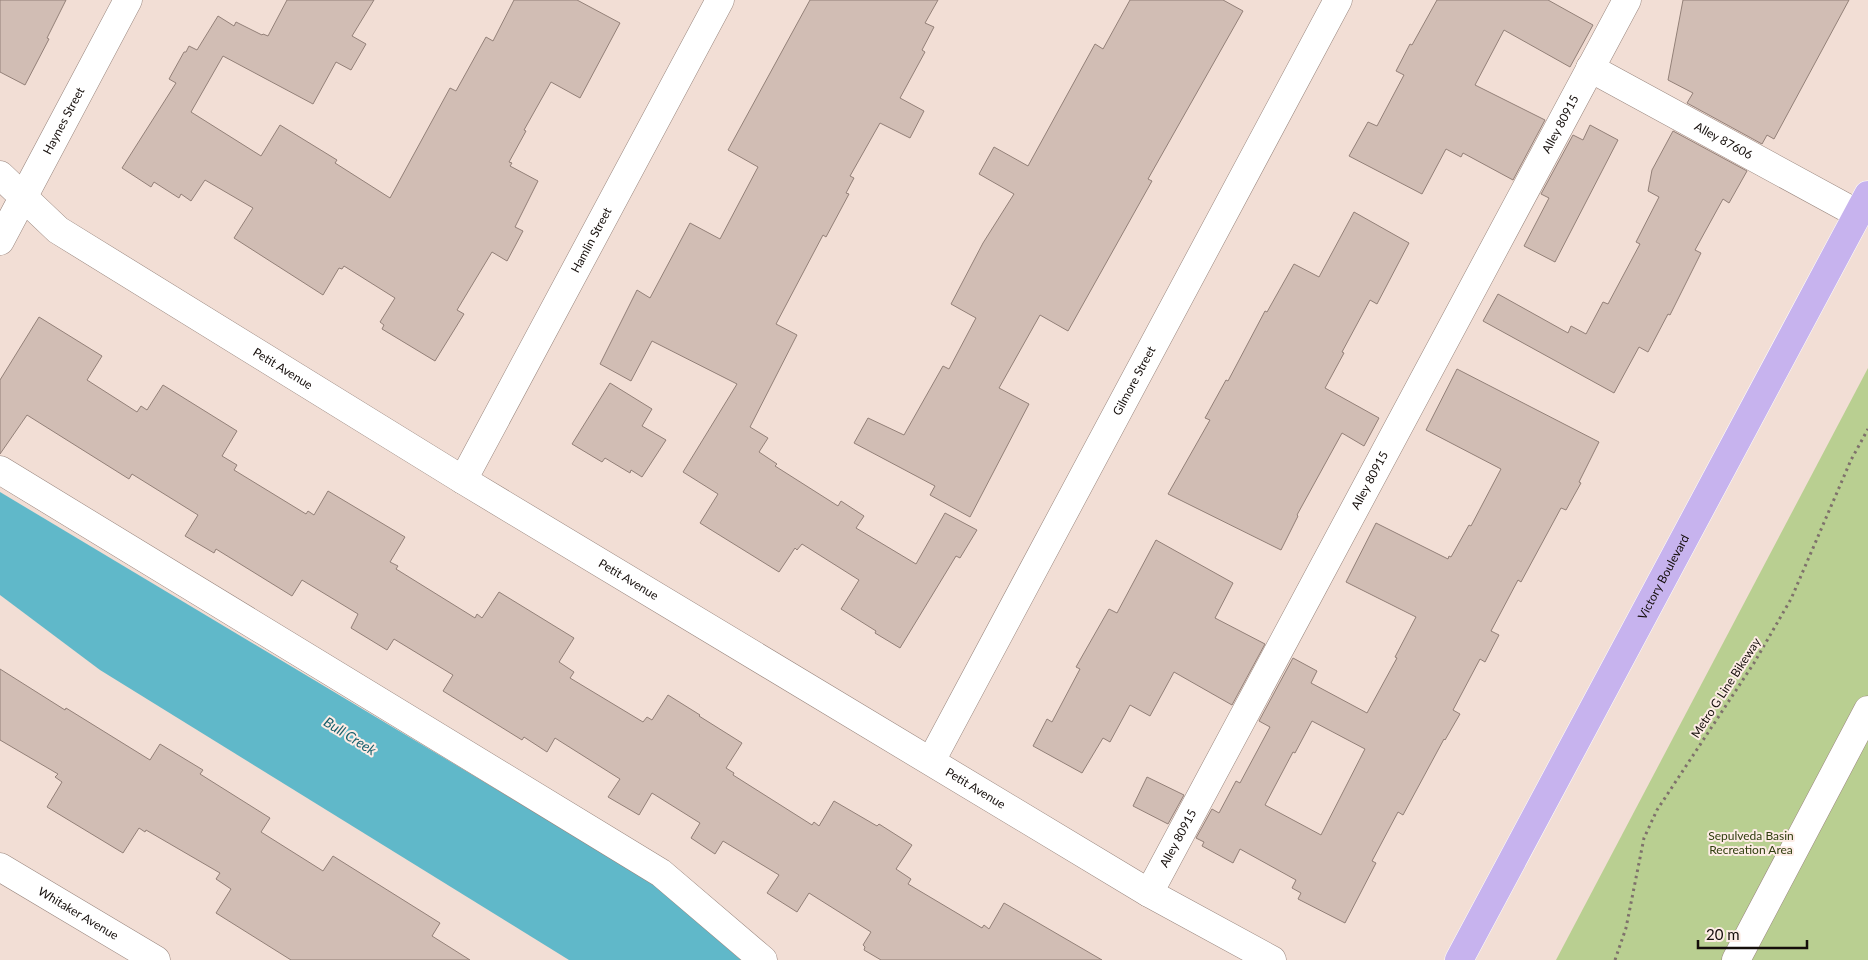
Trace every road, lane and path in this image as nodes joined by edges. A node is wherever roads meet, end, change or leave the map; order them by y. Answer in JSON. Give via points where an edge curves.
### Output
{"nodes":[{"id":1,"x":128,"y":0,"type":"edge"},
{"id":2,"x":720,"y":0,"type":"edge"},
{"id":3,"x":1338,"y":0,"type":"edge"},
{"id":4,"x":1627,"y":0,"type":"edge"},
{"id":5,"x":1590,"y":68,"type":"junction"},
{"id":6,"x":0,"y":175,"type":"edge"},
{"id":7,"x":23,"y":196,"type":"junction"},
{"id":8,"x":1863,"y":204,"type":"edge"},
{"id":9,"x":0,"y":241,"type":"edge"},
{"id":10,"x":1868,"y":430,"type":"edge"},
{"id":11,"x":0,"y":470,"type":"edge"},
{"id":12,"x":463,"y":480,"type":"junction"},
{"id":13,"x":1868,"y":710,"type":"edge"},
{"id":14,"x":931,"y":761,"type":"junction"},
{"id":15,"x":0,"y":867,"type":"edge"},
{"id":16,"x":1149,"y":893,"type":"junction"},
{"id":17,"x":156,"y":960,"type":"edge"},
{"id":18,"x":763,"y":960,"type":"edge"},
{"id":19,"x":1272,"y":960,"type":"edge"},
{"id":20,"x":1459,"y":960,"type":"edge"},
{"id":21,"x":1615,"y":960,"type":"edge"},
{"id":22,"x":1736,"y":960,"type":"edge"}],
"edges":[{"from":1,"to":7,"type":"street","name":"Haynes Street"},
{"from":2,"to":12,"type":"street","name":"Hamlin Street"},
{"from":3,"to":14,"type":"street","name":"Gilmore Street"},
{"from":4,"to":5,"type":"street","name":"Alley 80915"},
{"from":5,"to":8,"type":"street","name":"Alley 87606"},
{"from":5,"to":16,"type":"street","name":"Alley 80915"},
{"from":6,"to":7,"type":"street","name":"Petit Avenue"},
{"from":7,"to":9,"type":"street","name":"Haynes Street"},
{"from":7,"to":12,"type":"street","name":"Petit Avenue","via":[[58,230]]},
{"from":8,"to":20,"type":"main road","name":"Victory Boulevard"},
{"from":10,"to":21,"type":"path","name":"Metro G Line Bikeway","via":[[1851,460],[1791,599],[1754,663],[1657,810],[1644,838],[1626,928]]},
{"from":11,"to":18,"type":"street","via":[[661,873]]},
{"from":12,"to":14,"type":"street","name":"Petit Avenue"},
{"from":13,"to":22,"type":"street"},
{"from":14,"to":16,"type":"street","name":"Petit Avenue"},
{"from":15,"to":17,"type":"street","name":"Whitaker Avenue"},
{"from":16,"to":19,"type":"street","name":"Petit Avenue"}]}
